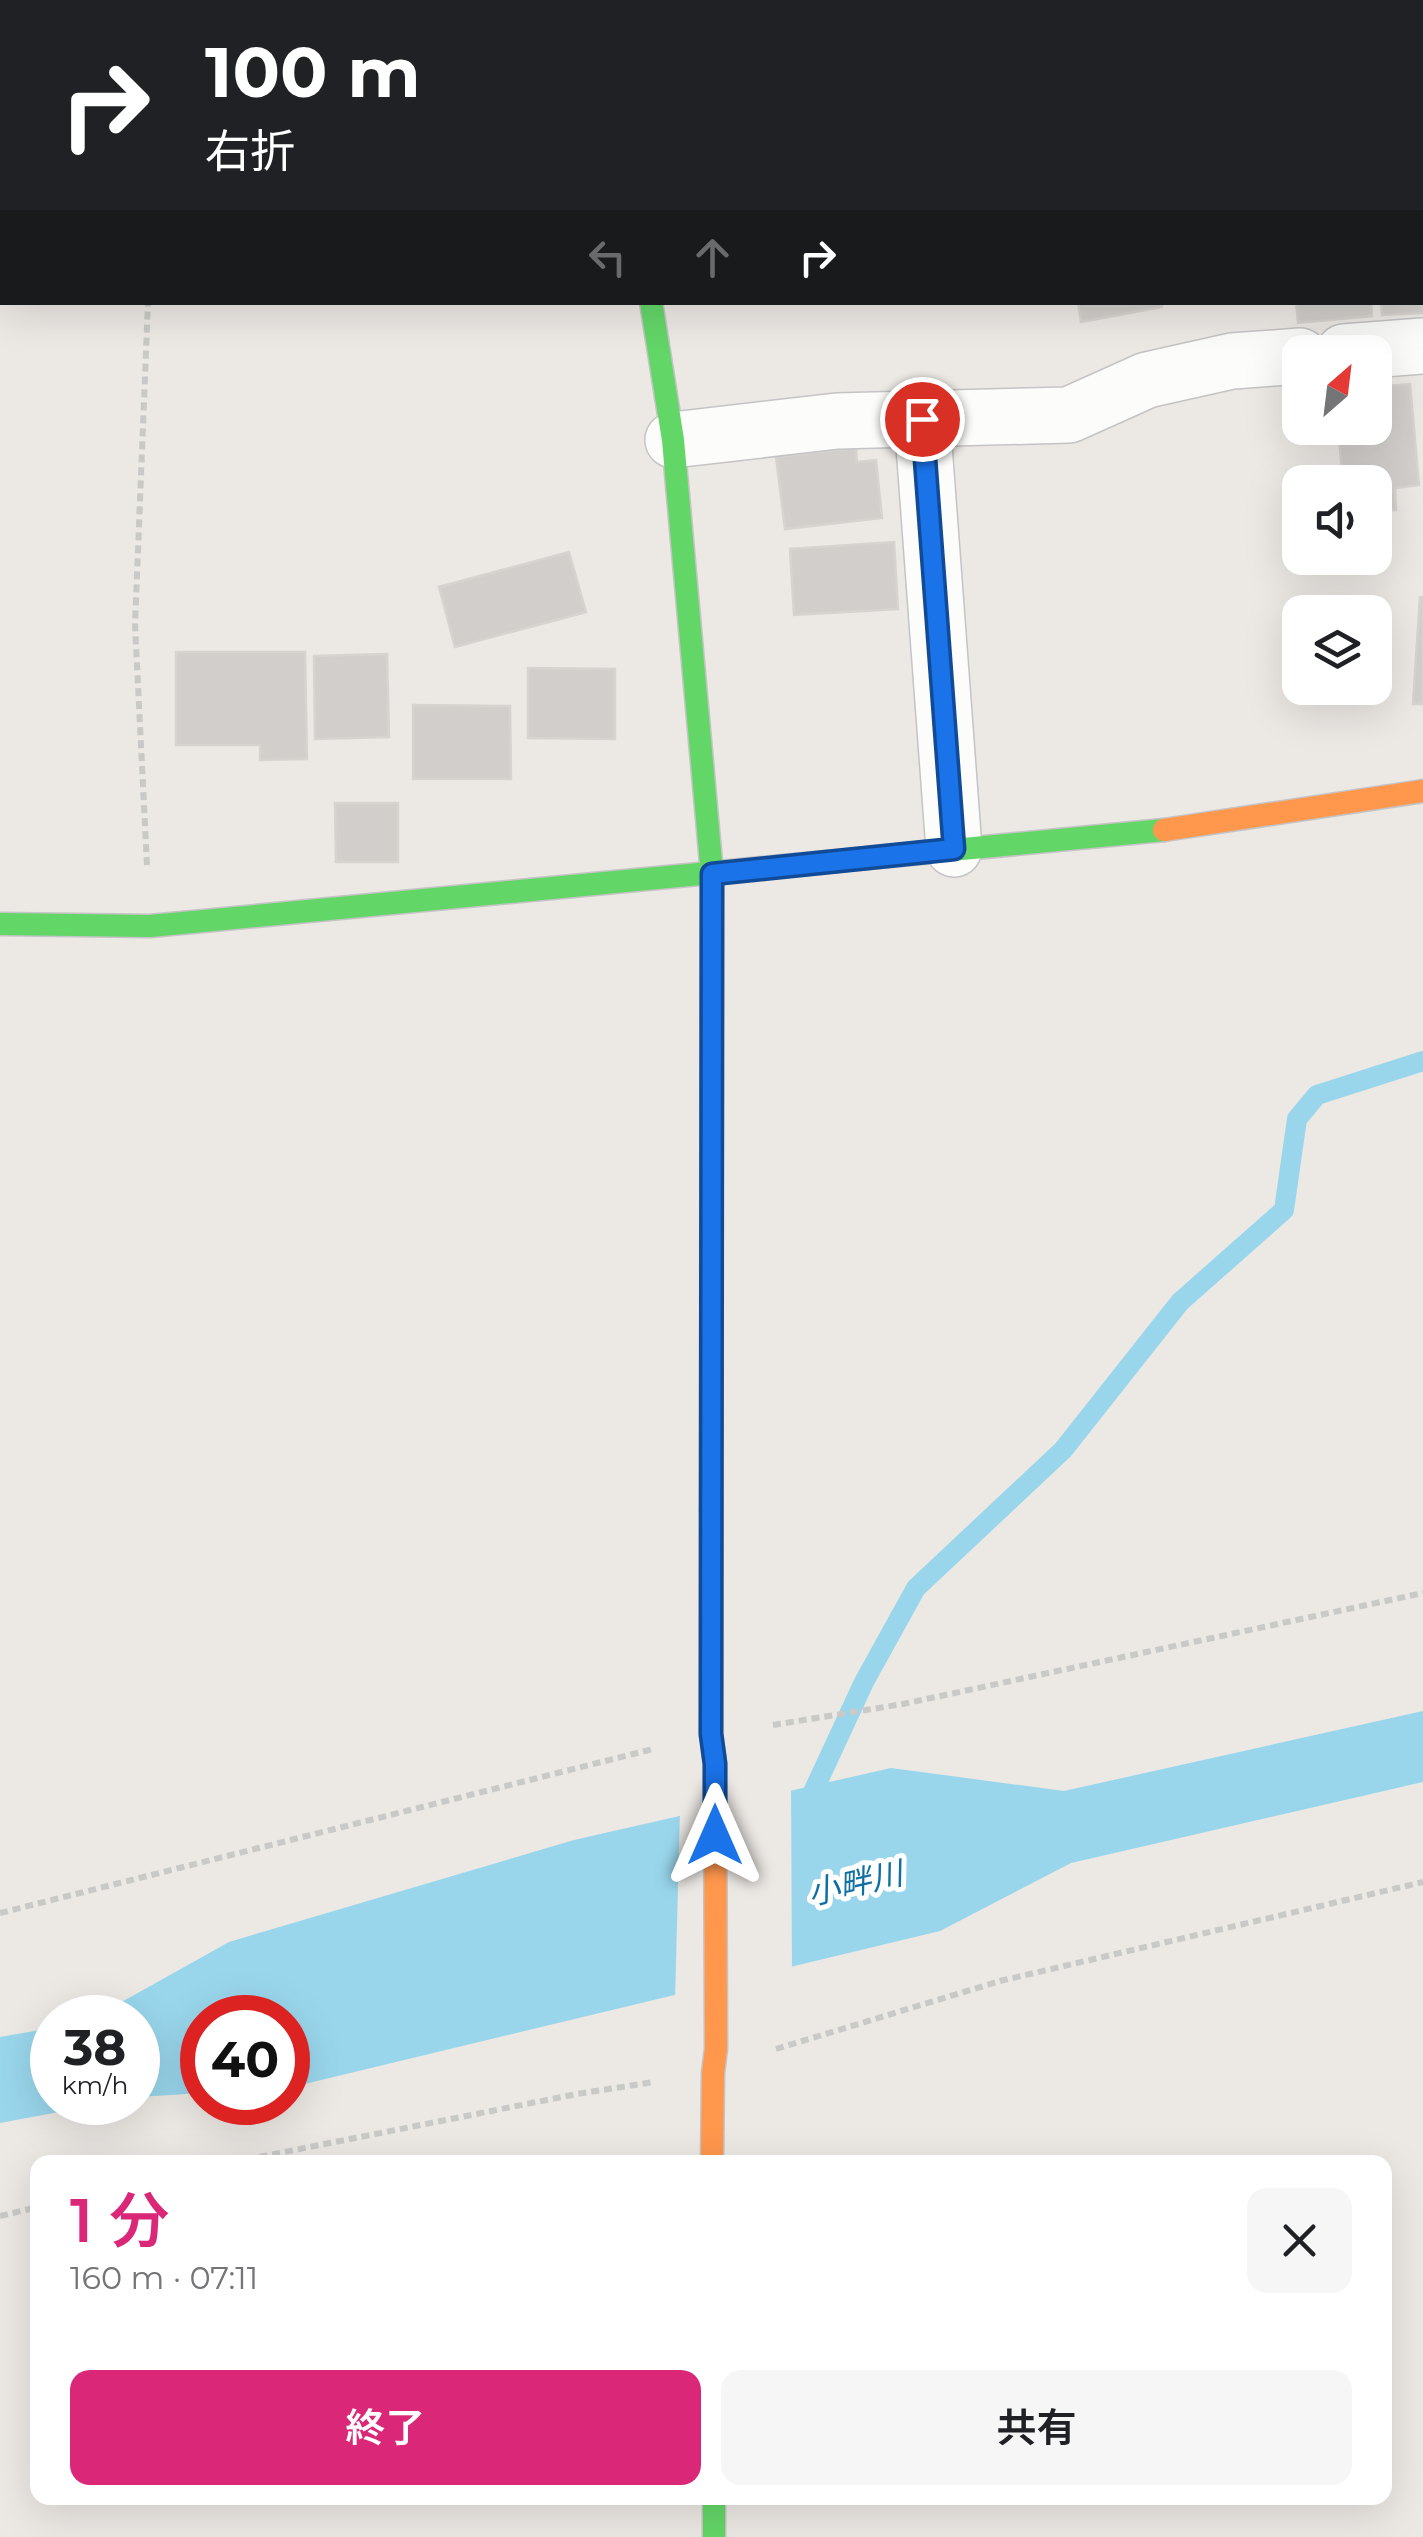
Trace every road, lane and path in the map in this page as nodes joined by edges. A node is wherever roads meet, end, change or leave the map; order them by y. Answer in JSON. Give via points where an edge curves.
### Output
{"nodes":[{"id":1,"x":148,"y":305,"type":"edge"},
{"id":2,"x":651,"y":305,"type":"edge"},
{"id":3,"x":1423,"y":346,"type":"edge"},
{"id":4,"x":1392,"y":348,"type":"edge"},
{"id":5,"x":1282,"y":358,"type":"edge"},
{"id":6,"x":922,"y":419,"type":"junction"},
{"id":7,"x":672,"y":440,"type":"junction"},
{"id":8,"x":1423,"y":790,"type":"edge"},
{"id":9,"x":954,"y":849,"type":"junction"},
{"id":10,"x":712,"y":874,"type":"junction"},
{"id":11,"x":0,"y":924,"type":"edge"},
{"id":12,"x":150,"y":926,"type":"junction"},
{"id":13,"x":1423,"y":1593,"type":"edge"},
{"id":14,"x":711,"y":1734,"type":"junction"},
{"id":15,"x":1423,"y":1882,"type":"edge"},
{"id":16,"x":0,"y":1913,"type":"edge"},
{"id":17,"x":713,"y":2073,"type":"junction"},
{"id":18,"x":269,"y":2155,"type":"edge"},
{"id":19,"x":712,"y":2155,"type":"edge"},
{"id":20,"x":30,"y":2209,"type":"edge"},
{"id":21,"x":0,"y":2216,"type":"edge"},
{"id":22,"x":714,"y":2505,"type":"edge"},
{"id":23,"x":714,"y":2537,"type":"edge"}],
"edges":[{"from":1,"to":12,"type":"path","via":[[135,624]]},
{"from":2,"to":7,"type":"street"},
{"from":3,"to":4,"type":"street"},
{"from":5,"to":6,"type":"street","via":[[1146,380],[1068,415]]},
{"from":6,"to":7,"type":"street","via":[[837,421]]},
{"from":6,"to":9,"type":"street"},
{"from":7,"to":10,"type":"street"},
{"from":8,"to":9,"type":"street","via":[[1179,828]]},
{"from":9,"to":10,"type":"street"},
{"from":10,"to":12,"type":"street"},
{"from":10,"to":14,"type":"street"},
{"from":11,"to":12,"type":"street"},
{"from":13,"to":14,"type":"path","via":[[903,1704]]},
{"from":14,"to":16,"type":"path"},
{"from":14,"to":17,"type":"street"},
{"from":15,"to":17,"type":"path","via":[[1000,1981]]},
{"from":17,"to":18,"type":"path"},
{"from":17,"to":19,"type":"street"},
{"from":20,"to":21,"type":"path"},
{"from":22,"to":23,"type":"street"}]}
